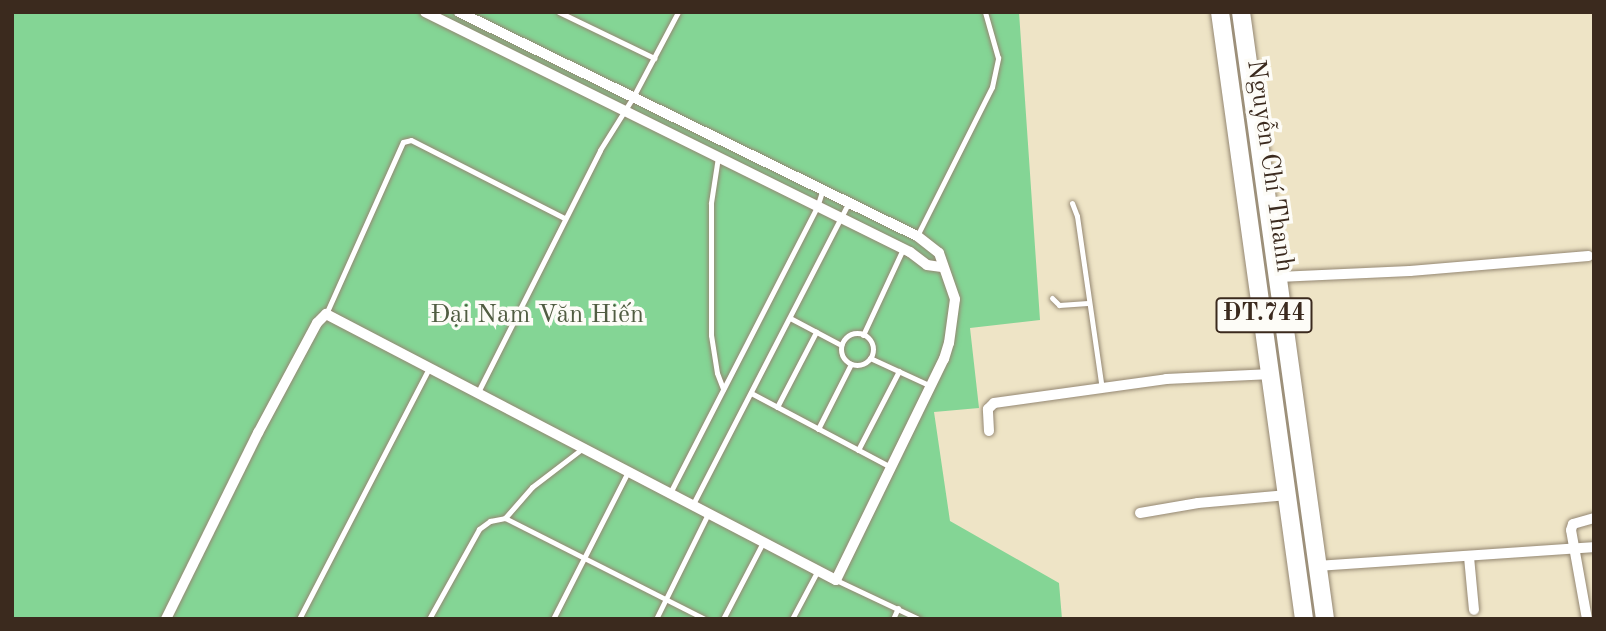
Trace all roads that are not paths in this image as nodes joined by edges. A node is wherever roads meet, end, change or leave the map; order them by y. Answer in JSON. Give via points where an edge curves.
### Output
{"nodes":[{"id":1,"x":425,"y":12,"type":"edge"},
{"id":2,"x":459,"y":12,"type":"edge"},
{"id":3,"x":559,"y":12,"type":"edge"},
{"id":4,"x":678,"y":12,"type":"edge"},
{"id":5,"x":1220,"y":12,"type":"edge"},
{"id":6,"x":1241,"y":12,"type":"edge"},
{"id":7,"x":985,"y":13,"type":"edge"},
{"id":8,"x":654,"y":58,"type":"junction"},
{"id":9,"x":632,"y":99,"type":"junction"},
{"id":10,"x":624,"y":110,"type":"junction"},
{"id":11,"x":718,"y":157,"type":"junction"},
{"id":12,"x":823,"y":189,"type":"junction"},
{"id":13,"x":849,"y":202,"type":"junction"},
{"id":14,"x":1072,"y":203,"type":"dead end"},
{"id":15,"x":817,"y":207,"type":"junction"},
{"id":16,"x":564,"y":218,"type":"junction"},
{"id":17,"x":841,"y":219,"type":"junction"},
{"id":18,"x":918,"y":236,"type":"junction"},
{"id":19,"x":903,"y":249,"type":"junction"},
{"id":20,"x":1588,"y":256,"type":"dead end"},
{"id":21,"x":942,"y":267,"type":"junction"},
{"id":22,"x":1278,"y":277,"type":"junction"},
{"id":23,"x":1052,"y":298,"type":"dead end"},
{"id":24,"x":1088,"y":303,"type":"junction"},
{"id":25,"x":326,"y":314,"type":"junction"},
{"id":26,"x":790,"y":318,"type":"junction"},
{"id":27,"x":816,"y":332,"type":"junction"},
{"id":28,"x":863,"y":335,"type":"junction"},
{"id":29,"x":841,"y":345,"type":"junction"},
{"id":30,"x":870,"y":358,"type":"junction"},
{"id":31,"x":850,"y":364,"type":"junction"},
{"id":32,"x":429,"y":368,"type":"junction"},
{"id":33,"x":899,"y":371,"type":"junction"},
{"id":34,"x":1292,"y":373,"type":"junction"},
{"id":35,"x":1272,"y":374,"type":"junction"},
{"id":36,"x":931,"y":386,"type":"junction"},
{"id":37,"x":723,"y":389,"type":"junction"},
{"id":38,"x":1102,"y":389,"type":"junction"},
{"id":39,"x":751,"y":393,"type":"junction"},
{"id":40,"x":477,"y":394,"type":"junction"},
{"id":41,"x":777,"y":407,"type":"junction"},
{"id":42,"x":818,"y":429,"type":"junction"},
{"id":43,"x":989,"y":431,"type":"dead end"},
{"id":44,"x":583,"y":447,"type":"junction"},
{"id":45,"x":858,"y":450,"type":"junction"},
{"id":46,"x":891,"y":467,"type":"junction"},
{"id":47,"x":628,"y":472,"type":"junction"},
{"id":48,"x":670,"y":494,"type":"junction"},
{"id":49,"x":1288,"y":495,"type":"junction"},
{"id":50,"x":692,"y":506,"type":"junction"},
{"id":51,"x":1140,"y":513,"type":"dead end"},
{"id":52,"x":708,"y":514,"type":"junction"},
{"id":53,"x":505,"y":518,"type":"junction"},
{"id":54,"x":1594,"y":518,"type":"edge"},
{"id":55,"x":763,"y":542,"type":"junction"},
{"id":56,"x":1594,"y":547,"type":"edge"},
{"id":57,"x":1576,"y":550,"type":"junction"},
{"id":58,"x":583,"y":557,"type":"junction"},
{"id":59,"x":1469,"y":557,"type":"junction"},
{"id":60,"x":1318,"y":566,"type":"junction"},
{"id":61,"x":818,"y":570,"type":"junction"},
{"id":62,"x":836,"y":580,"type":"junction"},
{"id":63,"x":666,"y":599,"type":"junction"},
{"id":64,"x":898,"y":608,"type":"junction"},
{"id":65,"x":1474,"y":610,"type":"dead end"},
{"id":66,"x":166,"y":619,"type":"edge"},
{"id":67,"x":299,"y":619,"type":"edge"},
{"id":68,"x":429,"y":619,"type":"edge"},
{"id":69,"x":553,"y":619,"type":"edge"},
{"id":70,"x":656,"y":619,"type":"edge"},
{"id":71,"x":705,"y":619,"type":"edge"},
{"id":72,"x":723,"y":619,"type":"edge"},
{"id":73,"x":792,"y":619,"type":"edge"},
{"id":74,"x":893,"y":619,"type":"edge"},
{"id":75,"x":919,"y":619,"type":"edge"},
{"id":76,"x":1304,"y":619,"type":"edge"},
{"id":77,"x":1325,"y":619,"type":"edge"},
{"id":78,"x":1587,"y":619,"type":"edge"}],
"edges":[{"from":1,"to":10,"type":"street"},
{"from":2,"to":9,"type":"street"},
{"from":3,"to":8,"type":"lane"},
{"from":4,"to":8,"type":"lane"},
{"from":5,"to":35,"type":"main road","name":"Nguyễn Chí Thanh","number":"ĐT.744"},
{"from":6,"to":22,"type":"main road","name":"Nguyễn Chí Thanh","number":"ĐT.744"},
{"from":7,"to":18,"type":"lane","via":[[998,58],[992,87]]},
{"from":8,"to":9,"type":"lane"},
{"from":9,"to":10,"type":"lane"},
{"from":9,"to":12,"type":"street"},
{"from":10,"to":11,"type":"street"},
{"from":10,"to":16,"type":"lane"},
{"from":11,"to":15,"type":"street"},
{"from":11,"to":37,"type":"lane","via":[[711,203],[711,335]]},
{"from":12,"to":13,"type":"street"},
{"from":12,"to":15,"type":"lane"},
{"from":13,"to":17,"type":"lane"},
{"from":13,"to":18,"type":"street"},
{"from":14,"to":24,"type":"lane"},
{"from":15,"to":17,"type":"street"},
{"from":15,"to":37,"type":"lane"},
{"from":16,"to":25,"type":"lane","via":[[411,140],[403,142]]},
{"from":16,"to":40,"type":"lane"},
{"from":17,"to":19,"type":"street"},
{"from":17,"to":26,"type":"lane"},
{"from":18,"to":21,"type":"street","via":[[939,253]]},
{"from":19,"to":21,"type":"street","via":[[927,265]]},
{"from":19,"to":28,"type":"lane"},
{"from":20,"to":22,"type":"street"},
{"from":21,"to":36,"type":"street","via":[[955,299],[949,343]]},
{"from":22,"to":34,"type":"main road","name":"Nguyễn Chí Thanh","number":"ĐT.744"},
{"from":23,"to":24,"type":"lane","via":[[1059,305]]},
{"from":24,"to":38,"type":"lane"},
{"from":25,"to":32,"type":"street"},
{"from":25,"to":66,"type":"street","via":[[258,433]]},
{"from":26,"to":27,"type":"lane"},
{"from":26,"to":39,"type":"lane"},
{"from":27,"to":29,"type":"lane"},
{"from":27,"to":41,"type":"lane"},
{"from":28,"to":29,"type":"lane","via":[[852,334]]},
{"from":28,"to":30,"type":"lane","via":[[871,342]]},
{"from":29,"to":31,"type":"lane","via":[[842,356]]},
{"from":30,"to":31,"type":"lane","via":[[862,365]]},
{"from":30,"to":33,"type":"lane"},
{"from":31,"to":42,"type":"lane"},
{"from":32,"to":40,"type":"street"},
{"from":32,"to":67,"type":"lane"},
{"from":33,"to":36,"type":"lane"},
{"from":33,"to":45,"type":"lane"},
{"from":34,"to":35,"type":"main road"},
{"from":34,"to":60,"type":"main road","name":"Nguyễn Chí Thanh","number":"ĐT.744"},
{"from":35,"to":38,"type":"street","via":[[1166,379]]},
{"from":35,"to":49,"type":"main road","name":"Nguyễn Chí Thanh","number":"ĐT.744"},
{"from":36,"to":46,"type":"street"},
{"from":37,"to":48,"type":"lane"},
{"from":38,"to":43,"type":"street","via":[[994,403],[988,409]]},
{"from":39,"to":41,"type":"lane"},
{"from":39,"to":50,"type":"lane"},
{"from":40,"to":44,"type":"street"},
{"from":41,"to":42,"type":"lane"},
{"from":42,"to":45,"type":"lane"},
{"from":44,"to":47,"type":"street"},
{"from":44,"to":53,"type":"lane","via":[[532,487]]},
{"from":45,"to":46,"type":"lane"},
{"from":46,"to":62,"type":"street"},
{"from":47,"to":48,"type":"street"},
{"from":47,"to":58,"type":"lane"},
{"from":48,"to":50,"type":"street"},
{"from":49,"to":51,"type":"street"},
{"from":49,"to":76,"type":"main road","name":"Nguyễn Chí Thanh","number":"ĐT.744"},
{"from":50,"to":52,"type":"street"},
{"from":52,"to":55,"type":"street"},
{"from":52,"to":63,"type":"lane"},
{"from":53,"to":58,"type":"lane"},
{"from":53,"to":68,"type":"lane","via":[[479,529]]},
{"from":54,"to":57,"type":"street","via":[[1573,524]]},
{"from":55,"to":61,"type":"street"},
{"from":55,"to":72,"type":"lane"},
{"from":56,"to":57,"type":"street"},
{"from":57,"to":59,"type":"street"},
{"from":57,"to":78,"type":"street"},
{"from":58,"to":63,"type":"lane"},
{"from":58,"to":69,"type":"lane"},
{"from":59,"to":60,"type":"street"},
{"from":59,"to":65,"type":"street"},
{"from":60,"to":77,"type":"main road","name":"Nguyễn Chí Thanh","number":"ĐT.744"},
{"from":61,"to":62,"type":"street"},
{"from":61,"to":73,"type":"lane"},
{"from":62,"to":64,"type":"lane"},
{"from":63,"to":70,"type":"lane"},
{"from":63,"to":71,"type":"lane"},
{"from":64,"to":74,"type":"lane"},
{"from":64,"to":75,"type":"lane"}]}
